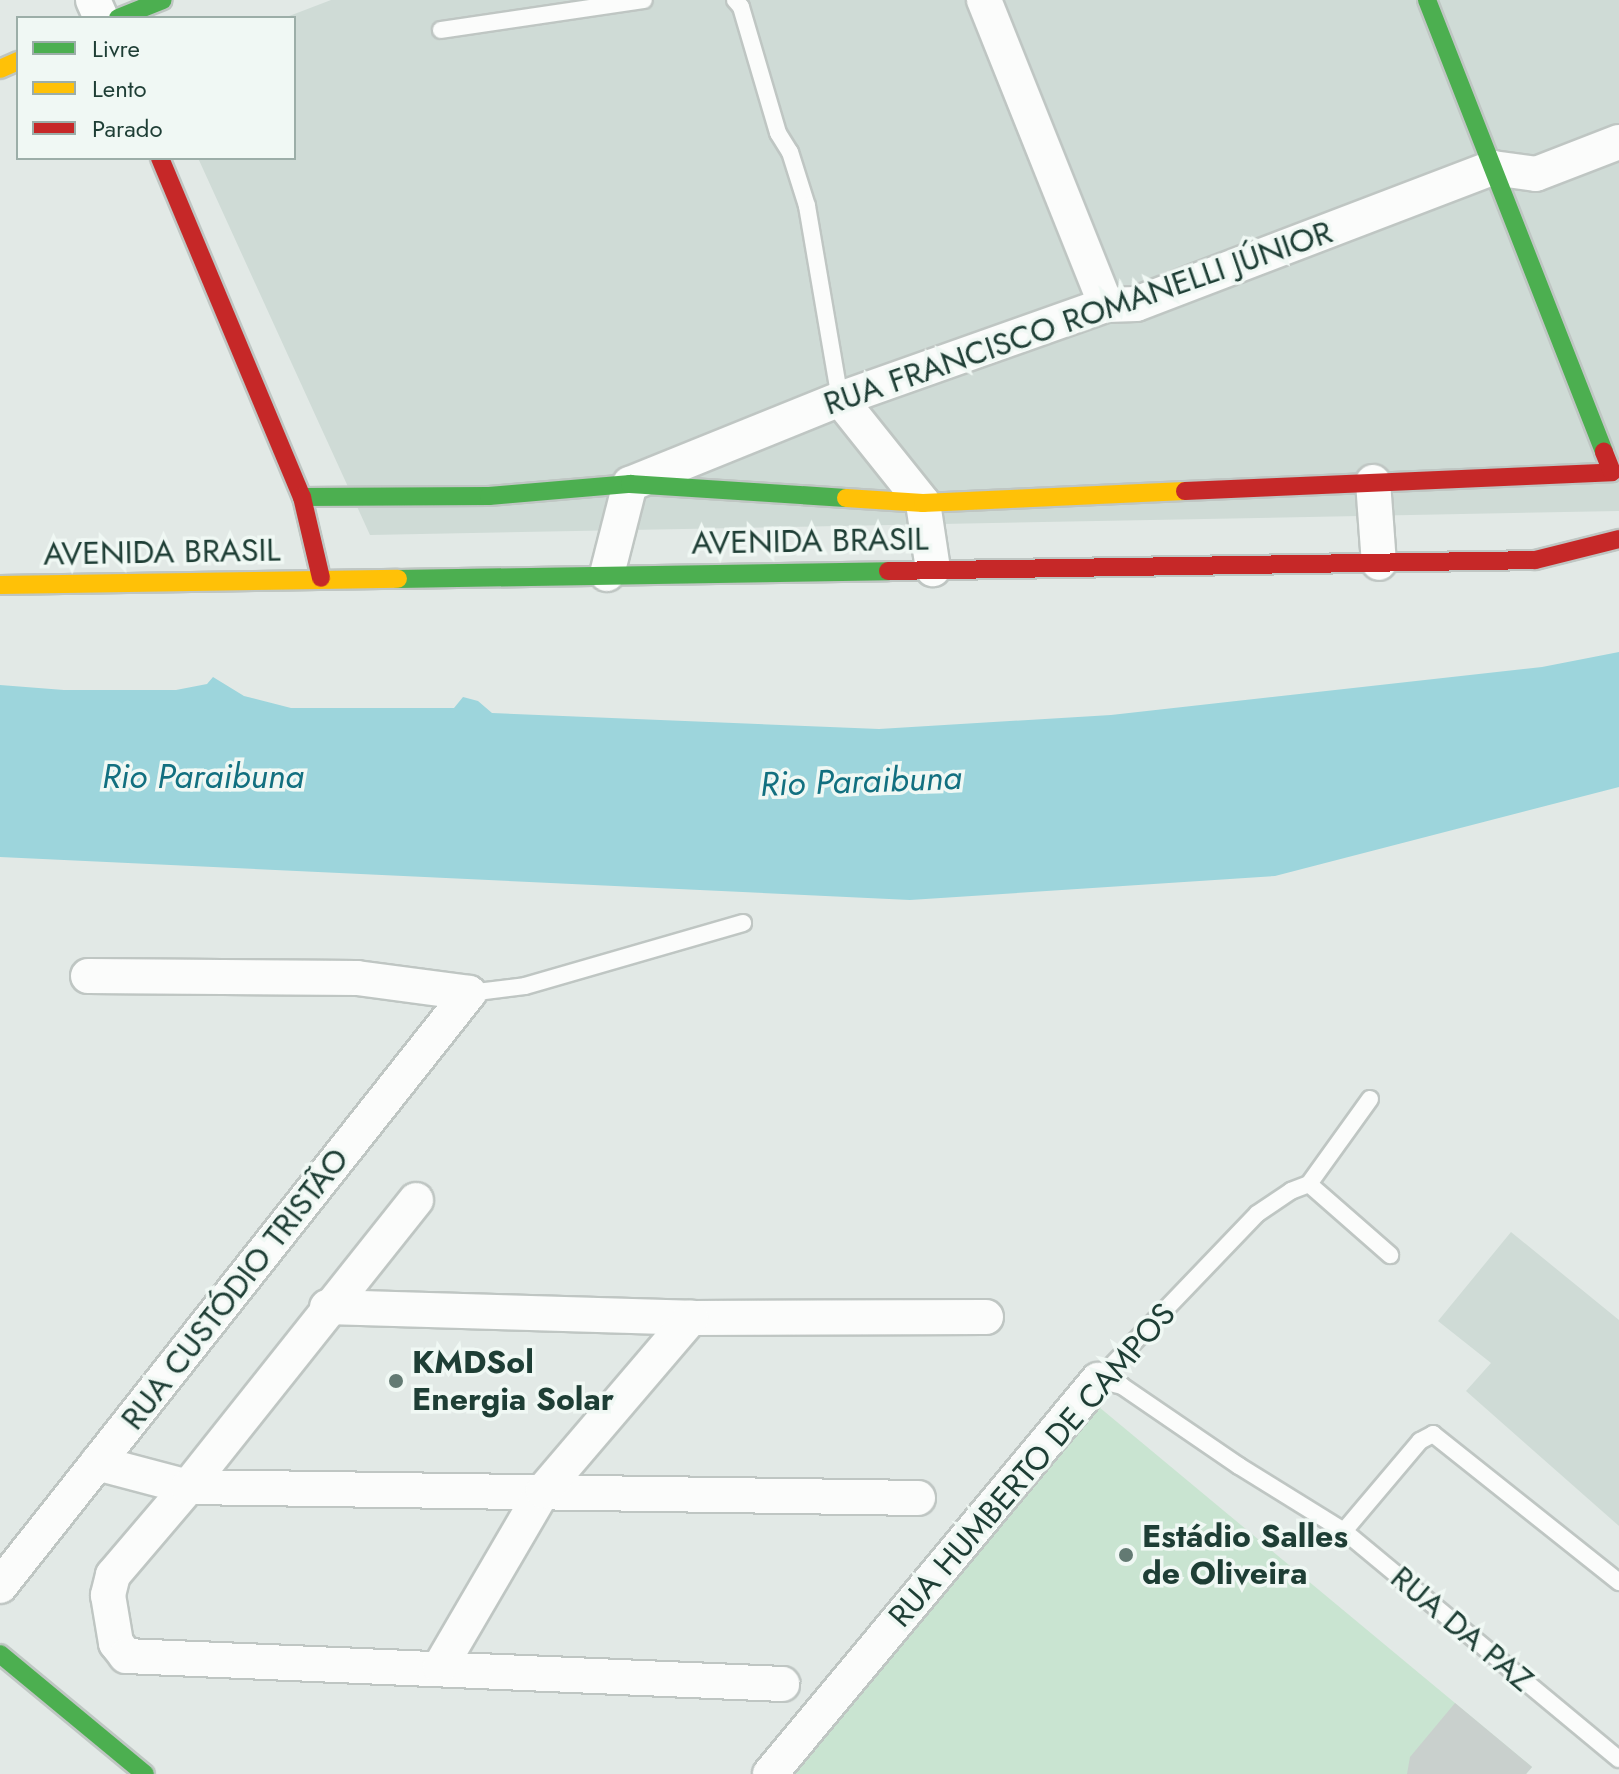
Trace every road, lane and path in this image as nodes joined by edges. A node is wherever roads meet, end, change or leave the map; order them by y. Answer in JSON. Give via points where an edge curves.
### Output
{"nodes":[{"id":1,"x":163,"y":0,"type":"edge"},
{"id":2,"x":644,"y":0,"type":"edge"},
{"id":3,"x":735,"y":0,"type":"edge"},
{"id":4,"x":984,"y":0,"type":"edge"},
{"id":5,"x":1427,"y":0,"type":"edge"},
{"id":6,"x":123,"y":16,"type":"edge"},
{"id":7,"x":441,"y":30,"type":"dead end"},
{"id":8,"x":1619,"y":142,"type":"edge"},
{"id":9,"x":161,"y":160,"type":"edge"},
{"id":10,"x":1493,"y":168,"type":"junction"},
{"id":11,"x":1106,"y":305,"type":"junction"},
{"id":12,"x":840,"y":399,"type":"junction"},
{"id":13,"x":1373,"y":482,"type":"junction"},
{"id":14,"x":630,"y":484,"type":"junction"},
{"id":15,"x":302,"y":497,"type":"junction"},
{"id":16,"x":923,"y":503,"type":"junction"},
{"id":17,"x":1619,"y":539,"type":"edge"},
{"id":18,"x":1379,"y":563,"type":"junction"},
{"id":19,"x":933,"y":569,"type":"junction"},
{"id":20,"x":607,"y":574,"type":"junction"},
{"id":21,"x":321,"y":578,"type":"junction"},
{"id":22,"x":0,"y":585,"type":"edge"},
{"id":23,"x":743,"y":923,"type":"dead end"},
{"id":24,"x":88,"y":976,"type":"dead end"},
{"id":25,"x":469,"y":993,"type":"junction"},
{"id":26,"x":1370,"y":1099,"type":"dead end"},
{"id":27,"x":1309,"y":1184,"type":"junction"},
{"id":28,"x":416,"y":1200,"type":"dead end"},
{"id":29,"x":1390,"y":1255,"type":"dead end"},
{"id":30,"x":327,"y":1307,"type":"junction"},
{"id":31,"x":986,"y":1317,"type":"dead end"},
{"id":32,"x":691,"y":1318,"type":"junction"},
{"id":33,"x":1098,"y":1380,"type":"junction"},
{"id":34,"x":97,"y":1463,"type":"junction"},
{"id":35,"x":188,"y":1487,"type":"junction"},
{"id":36,"x":543,"y":1491,"type":"junction"},
{"id":37,"x":918,"y":1498,"type":"dead end"},
{"id":38,"x":1344,"y":1531,"type":"junction"},
{"id":39,"x":1619,"y":1582,"type":"edge"},
{"id":40,"x":0,"y":1586,"type":"edge"},
{"id":41,"x":0,"y":1654,"type":"edge"},
{"id":42,"x":440,"y":1667,"type":"junction"},
{"id":43,"x":782,"y":1684,"type":"dead end"},
{"id":44,"x":1619,"y":1759,"type":"edge"},
{"id":45,"x":145,"y":1774,"type":"edge"},
{"id":46,"x":770,"y":1774,"type":"edge"}],
"edges":[{"from":1,"to":6,"type":"main road"},
{"from":2,"to":7,"type":"lane"},
{"from":3,"to":12,"type":"lane","via":[[807,206]]},
{"from":4,"to":11,"type":"street"},
{"from":5,"to":10,"type":"main road"},
{"from":8,"to":10,"type":"street","name":"RUA FRANCISCO ROMANELLI JÚNIOR","via":[[1536,174]]},
{"from":9,"to":15,"type":"main road"},
{"from":10,"to":11,"type":"street","name":"RUA FRANCISCO ROMANELLI JÚNIOR","via":[[1136,304]]},
{"from":10,"to":13,"type":"main road","via":[[1612,472]]},
{"from":11,"to":12,"type":"street","name":"RUA FRANCISCO ROMANELLI JÚNIOR"},
{"from":12,"to":14,"type":"street","name":"RUA FRANCISCO ROMANELLI JÚNIOR"},
{"from":12,"to":16,"type":"street"},
{"from":13,"to":16,"type":"main road"},
{"from":13,"to":18,"type":"street"},
{"from":14,"to":15,"type":"main road","via":[[489,496]]},
{"from":14,"to":16,"type":"main road"},
{"from":14,"to":20,"type":"street"},
{"from":15,"to":21,"type":"main road"},
{"from":16,"to":19,"type":"street"},
{"from":17,"to":18,"type":"main road","name":"AVENIDA BRASIL","via":[[1535,560]]},
{"from":18,"to":19,"type":"main road","name":"AVENIDA BRASIL"},
{"from":19,"to":20,"type":"main road","name":"AVENIDA BRASIL"},
{"from":20,"to":21,"type":"main road","name":"AVENIDA BRASIL"},
{"from":21,"to":22,"type":"main road","name":"AVENIDA BRASIL"},
{"from":23,"to":25,"type":"lane","via":[[525,986]]},
{"from":24,"to":25,"type":"street","via":[[357,978]]},
{"from":25,"to":34,"type":"street","name":"RUA CUSTÓDIO TRISTÃO"},
{"from":26,"to":27,"type":"lane","name":"RUA HUMBERTO DE CAMPOS"},
{"from":27,"to":29,"type":"lane"},
{"from":27,"to":33,"type":"lane","name":"RUA HUMBERTO DE CAMPOS","via":[[1257,1214]]},
{"from":28,"to":30,"type":"street"},
{"from":30,"to":32,"type":"street"},
{"from":30,"to":35,"type":"street"},
{"from":31,"to":32,"type":"street"},
{"from":32,"to":36,"type":"street"},
{"from":33,"to":38,"type":"lane","name":"RUA DA PAZ","via":[[1122,1386]]},
{"from":33,"to":46,"type":"street","name":"RUA HUMBERTO DE CAMPOS"},
{"from":34,"to":35,"type":"street"},
{"from":34,"to":40,"type":"street","name":"RUA CUSTÓDIO TRISTÃO"},
{"from":35,"to":36,"type":"street"},
{"from":35,"to":42,"type":"street","via":[[113,1575],[108,1595],[116,1643],[126,1656]]},
{"from":36,"to":37,"type":"street"},
{"from":36,"to":42,"type":"street"},
{"from":38,"to":39,"type":"lane","via":[[1420,1441],[1433,1434]]},
{"from":38,"to":44,"type":"lane","name":"RUA DA PAZ"},
{"from":41,"to":45,"type":"main road"},
{"from":42,"to":43,"type":"street"}]}
